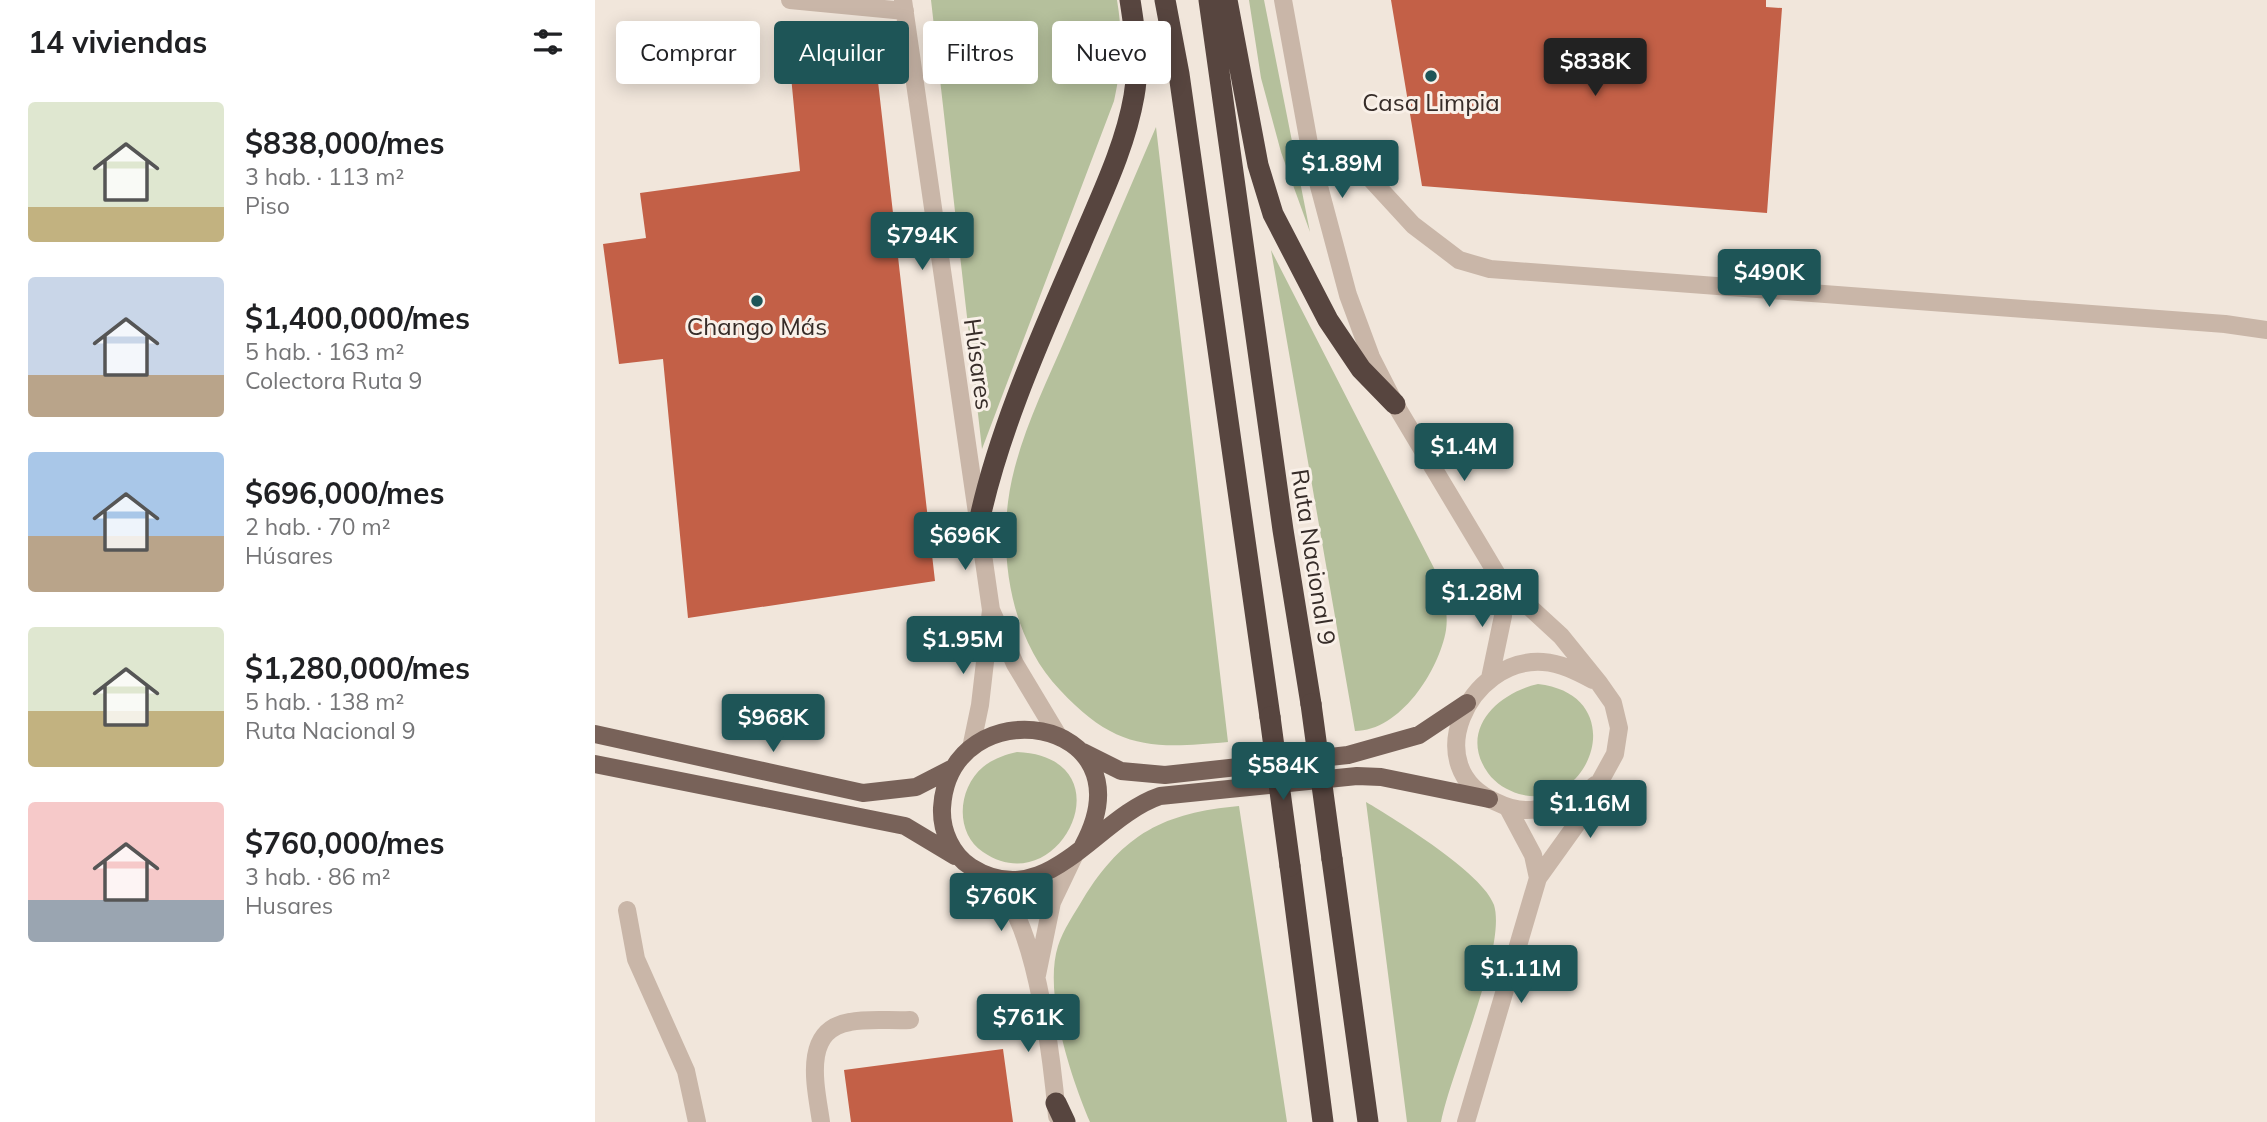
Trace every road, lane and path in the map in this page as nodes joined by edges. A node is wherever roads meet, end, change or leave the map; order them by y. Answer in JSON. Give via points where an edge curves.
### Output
{"nodes":[{"id":1,"x":790,"y":0,"type":"edge"},
{"id":2,"x":1130,"y":0,"type":"edge"},
{"id":3,"x":1165,"y":0,"type":"edge"},
{"id":4,"x":1209,"y":0,"type":"edge"},
{"id":5,"x":1227,"y":0,"type":"edge"},
{"id":6,"x":1283,"y":0,"type":"edge"},
{"id":7,"x":904,"y":6,"type":"edge"},
{"id":8,"x":1312,"y":160,"type":"junction"},
{"id":9,"x":2267,"y":330,"type":"edge"},
{"id":10,"x":1395,"y":404,"type":"junction"},
{"id":11,"x":978,"y":527,"type":"junction"},
{"id":12,"x":1501,"y":581,"type":"junction"},
{"id":13,"x":991,"y":610,"type":"junction"},
{"id":14,"x":1490,"y":678,"type":"junction"},
{"id":15,"x":1599,"y":683,"type":"junction"},
{"id":16,"x":1467,"y":702,"type":"junction"},
{"id":17,"x":595,"y":734,"type":"edge"},
{"id":18,"x":1057,"y":734,"type":"junction"},
{"id":19,"x":971,"y":748,"type":"junction"},
{"id":20,"x":1081,"y":751,"type":"junction"},
{"id":21,"x":595,"y":764,"type":"edge"},
{"id":22,"x":953,"y":768,"type":"junction"},
{"id":23,"x":1602,"y":777,"type":"junction"},
{"id":24,"x":1489,"y":799,"type":"junction"},
{"id":25,"x":1508,"y":808,"type":"junction"},
{"id":26,"x":1078,"y":851,"type":"junction"},
{"id":27,"x":964,"y":862,"type":"junction"},
{"id":28,"x":983,"y":874,"type":"junction"},
{"id":29,"x":1538,"y":878,"type":"junction"},
{"id":30,"x":627,"y":910,"type":"dead end"},
{"id":31,"x":1036,"y":981,"type":"junction"},
{"id":32,"x":910,"y":1020,"type":"dead end"},
{"id":33,"x":1059,"y":1116,"type":"edge"},
{"id":34,"x":697,"y":1122,"type":"edge"},
{"id":35,"x":821,"y":1122,"type":"edge"},
{"id":36,"x":1323,"y":1122,"type":"edge"},
{"id":37,"x":1368,"y":1122,"type":"edge"},
{"id":38,"x":1466,"y":1122,"type":"edge"}],
"edges":[{"from":1,"to":7,"type":"street"},
{"from":2,"to":11,"type":"highway","via":[[1137,61],[1134,96],[1116,159],[1036,350],[983,499]]},
{"from":3,"to":36,"type":"highway","bridge":true,"via":[[1270,717]]},
{"from":4,"to":37,"type":"highway","name":"Ruta Nacional 9","bridge":true},
{"from":5,"to":10,"type":"highway","via":[[1258,164],[1273,214],[1328,320],[1361,369]]},
{"from":6,"to":8,"type":"street"},
{"from":7,"to":11,"type":"street","name":"Húsares"},
{"from":8,"to":9,"type":"street","via":[[1343,162],[1368,176],[1413,225],[1459,260],[1490,269]]},
{"from":8,"to":10,"type":"street","via":[[1347,295]]},
{"from":10,"to":12,"type":"street"},
{"from":11,"to":13,"type":"street","name":"Húsares"},
{"from":12,"to":14,"type":"street","via":[[1503,616]]},
{"from":12,"to":15,"type":"street","via":[[1561,636]]},
{"from":13,"to":18,"type":"street","via":[[1015,664]]},
{"from":13,"to":19,"type":"street"},
{"from":14,"to":15,"type":"street","via":[[1515,665],[1543,662],[1569,668]]},
{"from":14,"to":16,"type":"street"},
{"from":15,"to":23,"type":"street","via":[[1613,704],[1619,728],[1615,754]]},
{"from":16,"to":20,"type":"main road","via":[[1419,734],[1348,755],[1165,775],[1121,771]]},
{"from":16,"to":24,"type":"street","via":[[1456,746],[1466,776]]},
{"from":17,"to":22,"type":"main road","via":[[863,793],[916,787]]},
{"from":18,"to":19,"type":"main road","via":[[1028,728],[1008,731]]},
{"from":18,"to":20,"type":"main road"},
{"from":19,"to":22,"type":"main road"},
{"from":20,"to":26,"type":"main road","via":[[1094,772],[1100,797],[1095,823]]},
{"from":21,"to":27,"type":"main road","via":[[905,827]]},
{"from":22,"to":27,"type":"main road","via":[[943,793],[941,818],[949,842]]},
{"from":23,"to":25,"type":"street","via":[[1585,794],[1554,805]]},
{"from":23,"to":29,"type":"street","via":[[1576,825]]},
{"from":24,"to":25,"type":"street"},
{"from":24,"to":26,"type":"main road","via":[[1357,776],[1160,796],[1140,803]]},
{"from":25,"to":29,"type":"street","via":[[1533,855]]},
{"from":26,"to":28,"type":"main road","via":[[1053,871],[1030,879],[1006,880]]},
{"from":26,"to":31,"type":"street","via":[[1052,902]]},
{"from":27,"to":28,"type":"main road"},
{"from":28,"to":31,"type":"street","via":[[1013,911]]},
{"from":29,"to":38,"type":"street"},
{"from":30,"to":34,"type":"street","via":[[636,959],[687,1071]]},
{"from":31,"to":33,"type":"street"},
{"from":32,"to":35,"type":"street","via":[[849,1022],[829,1031],[818,1043],[814,1074]]}]}
